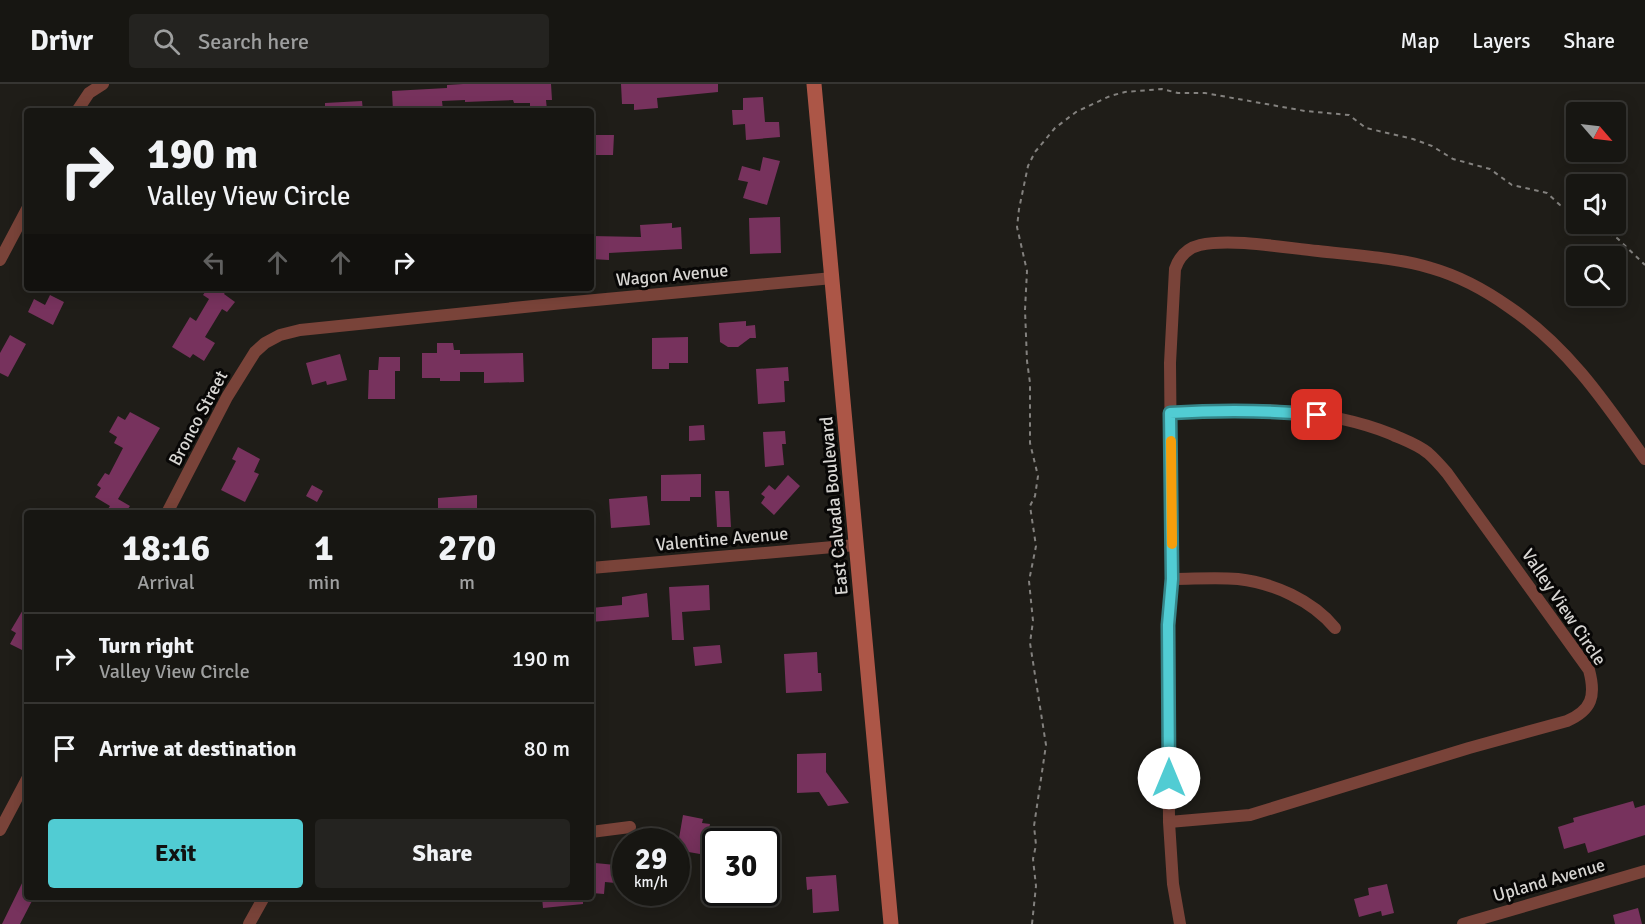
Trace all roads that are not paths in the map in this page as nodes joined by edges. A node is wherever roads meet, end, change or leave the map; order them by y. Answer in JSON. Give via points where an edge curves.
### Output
{"nodes":[{"id":1,"x":814,"y":84,"type":"edge"},
{"id":2,"x":100,"y":86,"type":"edge"},
{"id":3,"x":79,"y":108,"type":"edge"},
{"id":4,"x":24,"y":214,"type":"edge"},
{"id":5,"x":0,"y":261,"type":"edge"},
{"id":6,"x":833,"y":278,"type":"junction"},
{"id":7,"x":265,"y":343,"type":"joint"},
{"id":8,"x":1170,"y":413,"type":"junction"},
{"id":9,"x":1645,"y":459,"type":"edge"},
{"id":10,"x":169,"y":510,"type":"edge"},
{"id":11,"x":856,"y":545,"type":"junction"},
{"id":12,"x":594,"y":568,"type":"edge"},
{"id":13,"x":1172,"y":579,"type":"junction"},
{"id":14,"x":1335,"y":628,"type":"dead end"},
{"id":15,"x":24,"y":785,"type":"edge"},
{"id":16,"x":1169,"y":822,"type":"junction"},
{"id":17,"x":630,"y":827,"type":"dead end"},
{"id":18,"x":0,"y":830,"type":"edge"},
{"id":19,"x":594,"y":831,"type":"edge"},
{"id":20,"x":1645,"y":871,"type":"edge"},
{"id":21,"x":262,"y":900,"type":"edge"},
{"id":22,"x":249,"y":924,"type":"edge"},
{"id":23,"x":891,"y":924,"type":"edge"},
{"id":24,"x":1180,"y":924,"type":"edge"},
{"id":25,"x":1463,"y":924,"type":"edge"}],
"edges":[{"from":1,"to":6,"type":"main road","name":"East Calvada Boulevard"},
{"from":2,"to":3,"type":"street","via":[[89,93]]},
{"from":4,"to":5,"type":"street"},
{"from":6,"to":7,"type":"street","name":"Wagon Avenue","via":[[300,330]]},
{"from":6,"to":11,"type":"main road","name":"East Calvada Boulevard"},
{"from":7,"to":10,"type":"street","name":"Bronco Street","via":[[255,352],[227,398]]},
{"from":8,"to":9,"type":"street","via":[[1178,260],[1198,245],[1267,246],[1430,267],[1478,288],[1555,344],[1593,385]]},
{"from":8,"to":13,"type":"street"},
{"from":8,"to":16,"type":"street","name":"Valley View Circle","via":[[1220,409],[1334,417],[1367,424],[1413,443],[1447,473],[1583,661],[1593,683],[1587,707],[1567,721],[1250,815]]},
{"from":11,"to":12,"type":"street","name":"Valentine Avenue"},
{"from":11,"to":23,"type":"main road","name":"East Calvada Boulevard"},
{"from":13,"to":14,"type":"street","via":[[1262,583],[1314,608]]},
{"from":13,"to":16,"type":"street","via":[[1168,625]]},
{"from":15,"to":18,"type":"street"},
{"from":16,"to":24,"type":"street"},
{"from":17,"to":19,"type":"street"},
{"from":20,"to":25,"type":"street","name":"Upland Avenue"},
{"from":21,"to":22,"type":"street"}]}
